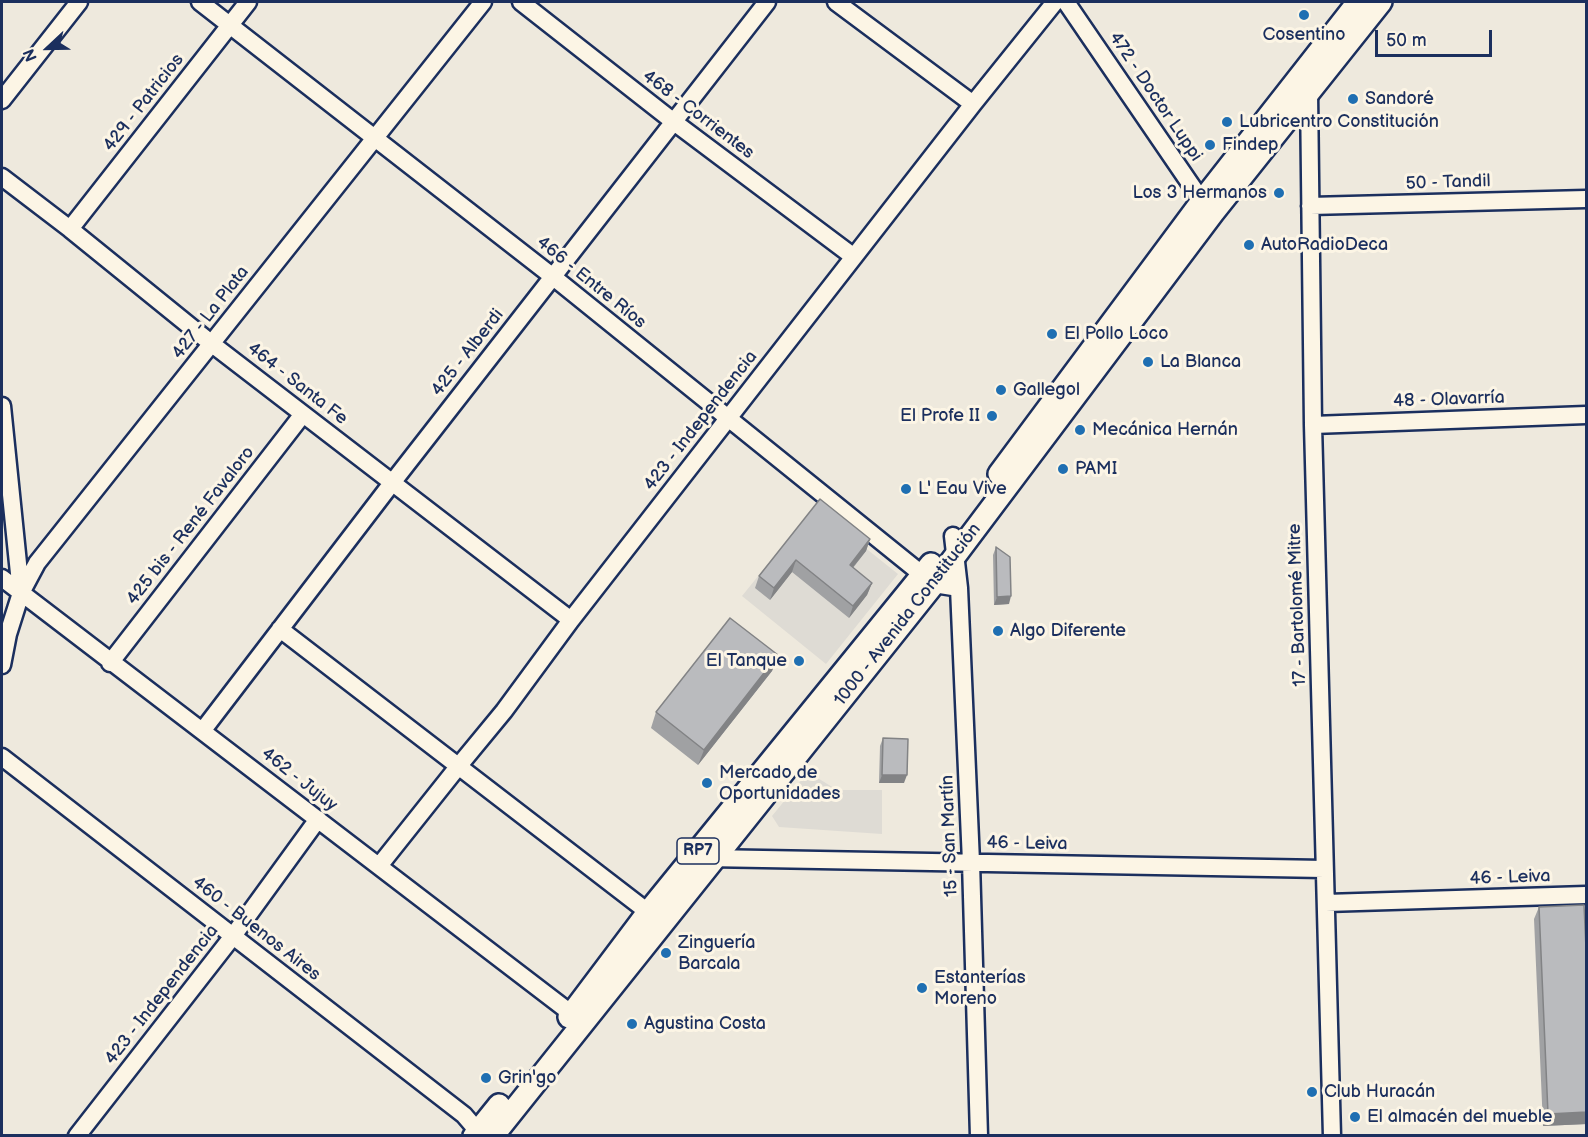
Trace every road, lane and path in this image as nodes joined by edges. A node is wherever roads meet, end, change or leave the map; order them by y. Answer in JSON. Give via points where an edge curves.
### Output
{"nodes":[{"id":1,"x":79,"y":2,"type":"edge"},
{"id":2,"x":200,"y":2,"type":"edge"},
{"id":3,"x":248,"y":2,"type":"edge"},
{"id":4,"x":483,"y":2,"type":"edge"},
{"id":5,"x":520,"y":2,"type":"edge"},
{"id":6,"x":766,"y":2,"type":"edge"},
{"id":7,"x":836,"y":2,"type":"edge"},
{"id":8,"x":1055,"y":2,"type":"edge"},
{"id":9,"x":1066,"y":2,"type":"edge"},
{"id":10,"x":1358,"y":2,"type":"edge"},
{"id":11,"x":1381,"y":2,"type":"edge"},
{"id":12,"x":229,"y":25,"type":"junction"},
{"id":13,"x":1302,"y":86,"type":"junction"},
{"id":14,"x":2,"y":100,"type":"edge"},
{"id":15,"x":973,"y":104,"type":"junction"},
{"id":16,"x":674,"y":122,"type":"junction"},
{"id":17,"x":373,"y":138,"type":"junction"},
{"id":18,"x":2,"y":177,"type":"edge"},
{"id":19,"x":1587,"y":199,"type":"edge"},
{"id":20,"x":1310,"y":206,"type":"junction"},
{"id":21,"x":1208,"y":207,"type":"junction"},
{"id":22,"x":70,"y":229,"type":"junction"},
{"id":23,"x":854,"y":257,"type":"junction"},
{"id":24,"x":552,"y":276,"type":"junction"},
{"id":25,"x":212,"y":344,"type":"junction"},
{"id":26,"x":2,"y":406,"type":"edge"},
{"id":27,"x":303,"y":414,"type":"junction"},
{"id":28,"x":1587,"y":415,"type":"edge"},
{"id":29,"x":728,"y":419,"type":"junction"},
{"id":30,"x":1313,"y":425,"type":"junction"},
{"id":31,"x":392,"y":483,"type":"junction"},
{"id":32,"x":955,"y":546,"type":"junction"},
{"id":33,"x":2,"y":578,"type":"edge"},
{"id":34,"x":928,"y":580,"type":"junction"},
{"id":35,"x":959,"y":588,"type":"junction"},
{"id":36,"x":21,"y":593,"type":"junction"},
{"id":37,"x":571,"y":620,"type":"junction"},
{"id":38,"x":280,"y":630,"type":"junction"},
{"id":39,"x":110,"y":663,"type":"junction"},
{"id":40,"x":2,"y":665,"type":"edge"},
{"id":41,"x":203,"y":730,"type":"junction"},
{"id":42,"x":2,"y":757,"type":"edge"},
{"id":43,"x":457,"y":768,"type":"junction"},
{"id":44,"x":318,"y":819,"type":"junction"},
{"id":45,"x":692,"y":858,"type":"junction"},
{"id":46,"x":714,"y":858,"type":"junction"},
{"id":47,"x":971,"y":862,"type":"junction"},
{"id":48,"x":379,"y":866,"type":"junction"},
{"id":49,"x":1324,"y":869,"type":"junction"},
{"id":50,"x":1587,"y":895,"type":"edge"},
{"id":51,"x":1326,"y":903,"type":"junction"},
{"id":52,"x":648,"y":912,"type":"junction"},
{"id":53,"x":233,"y":936,"type":"junction"},
{"id":54,"x":572,"y":1014,"type":"junction"},
{"id":55,"x":482,"y":1134,"type":"edge"},
{"id":56,"x":77,"y":1136,"type":"edge"},
{"id":57,"x":979,"y":1136,"type":"edge"},
{"id":58,"x":1332,"y":1136,"type":"edge"}],
"edges":[{"from":1,"to":14,"type":"street"},
{"from":2,"to":12,"type":"street","name":"466 - Entre Ríos"},
{"from":3,"to":12,"type":"street","name":"429 - Patricios"},
{"from":4,"to":17,"type":"street","name":"427 - La Plata"},
{"from":5,"to":16,"type":"street","name":"468 - Corrientes"},
{"from":6,"to":16,"type":"street","name":"425 - Alberdi"},
{"from":7,"to":15,"type":"street"},
{"from":8,"to":15,"type":"street","name":"423 - Independencia"},
{"from":9,"to":21,"type":"street","name":"472 - Doctor Luppi"},
{"from":10,"to":13,"type":"main road","name":"1000 - Avenida Constitución","number":"RP7"},
{"from":11,"to":13,"type":"main road","name":"1000 - Avenida Constitución","number":"RP7"},
{"from":12,"to":17,"type":"street","name":"466 - Entre Ríos"},
{"from":12,"to":22,"type":"street","name":"429 - Patricios"},
{"from":13,"to":20,"type":"street","name":"17 - Bartolomé Mitre"},
{"from":13,"to":21,"type":"main road","name":"1000 - Avenida Constitución","number":"RP7"},
{"from":15,"to":23,"type":"street","name":"423 - Independencia"},
{"from":16,"to":23,"type":"street","name":"468 - Corrientes"},
{"from":16,"to":24,"type":"street","name":"425 - Alberdi"},
{"from":17,"to":24,"type":"street","name":"466 - Entre Ríos"},
{"from":17,"to":25,"type":"street","name":"427 - La Plata"},
{"from":18,"to":22,"type":"street","name":"464 - Santa Fe"},
{"from":19,"to":20,"type":"street","name":"50 - Tandil"},
{"from":20,"to":30,"type":"street","name":"17 - Bartolomé Mitre"},
{"from":21,"to":32,"type":"main road","name":"1000 - Avenida Constitución","number":"RP7"},
{"from":22,"to":25,"type":"street","name":"464 - Santa Fe"},
{"from":23,"to":29,"type":"street","name":"423 - Independencia"},
{"from":24,"to":29,"type":"street","name":"466 - Entre Ríos"},
{"from":24,"to":31,"type":"street","name":"425 - Alberdi"},
{"from":25,"to":27,"type":"street","name":"464 - Santa Fe"},
{"from":25,"to":36,"type":"street","name":"427 - La Plata","via":[[37,563]]},
{"from":26,"to":36,"type":"street"},
{"from":27,"to":31,"type":"street","name":"464 - Santa Fe"},
{"from":27,"to":39,"type":"street","name":"425 bis - René Favaloro"},
{"from":28,"to":30,"type":"street","name":"48 - Olavarría"},
{"from":29,"to":34,"type":"street","name":"466 - Entre Ríos"},
{"from":29,"to":37,"type":"street","name":"423 - Independencia"},
{"from":30,"to":49,"type":"street","name":"17 - Bartolomé Mitre"},
{"from":31,"to":37,"type":"street","name":"464 - Santa Fe"},
{"from":31,"to":38,"type":"street","name":"425 - Alberdi"},
{"from":32,"to":34,"type":"main road","name":"1000 - Avenida Constitución","number":"RP7"},
{"from":32,"to":35,"type":"street","name":"15 - San Martín"},
{"from":33,"to":36,"type":"street","name":"462 - Jujuy"},
{"from":34,"to":35,"type":"street","name":"466 - Entre Ríos"},
{"from":34,"to":45,"type":"main road","name":"1000 - Avenida Constitución","number":"RP7"},
{"from":34,"to":46,"type":"main road","name":"1000 - Avenida Constitución","number":"RP7"},
{"from":35,"to":47,"type":"street","name":"15 - San Martín"},
{"from":36,"to":39,"type":"street","name":"462 - Jujuy"},
{"from":36,"to":40,"type":"street","name":"427 - La Plata"},
{"from":37,"to":43,"type":"street","name":"423 - Independencia"},
{"from":38,"to":41,"type":"street","name":"425 - Alberdi"},
{"from":38,"to":43,"type":"street"},
{"from":39,"to":41,"type":"street","name":"462 - Jujuy"},
{"from":41,"to":44,"type":"street","name":"462 - Jujuy"},
{"from":42,"to":53,"type":"street","name":"460 - Buenos Aires"},
{"from":43,"to":48,"type":"street","name":"423 - Independencia"},
{"from":43,"to":52,"type":"street"},
{"from":44,"to":48,"type":"street","name":"462 - Jujuy"},
{"from":44,"to":53,"type":"street","name":"423 - Independencia"},
{"from":45,"to":46,"type":"street","name":"46 - Leiva"},
{"from":45,"to":52,"type":"main road","name":"1000 - Avenida Constitución","number":"RP7"},
{"from":46,"to":47,"type":"street","name":"46 - Leiva"},
{"from":46,"to":55,"type":"main road","name":"1000 - Avenida Constitución","number":"RP7"},
{"from":47,"to":49,"type":"street","name":"46 - Leiva"},
{"from":47,"to":57,"type":"street","name":"15 - San Martín"},
{"from":48,"to":54,"type":"street","name":"462 - Jujuy"},
{"from":49,"to":51,"type":"street","name":"17 - Bartolomé Mitre"},
{"from":50,"to":51,"type":"street","name":"46 - Leiva"},
{"from":51,"to":58,"type":"street","name":"17 - Bartolomé Mitre"},
{"from":52,"to":54,"type":"main road","name":"1000 - Avenida Constitución","number":"RP7"},
{"from":53,"to":55,"type":"street","name":"460 - Buenos Aires","via":[[464,1115]]},
{"from":53,"to":56,"type":"street","name":"423 - Independencia"},
{"from":54,"to":55,"type":"main road","name":"1000 - Avenida Constitución","number":"RP7"}]}
